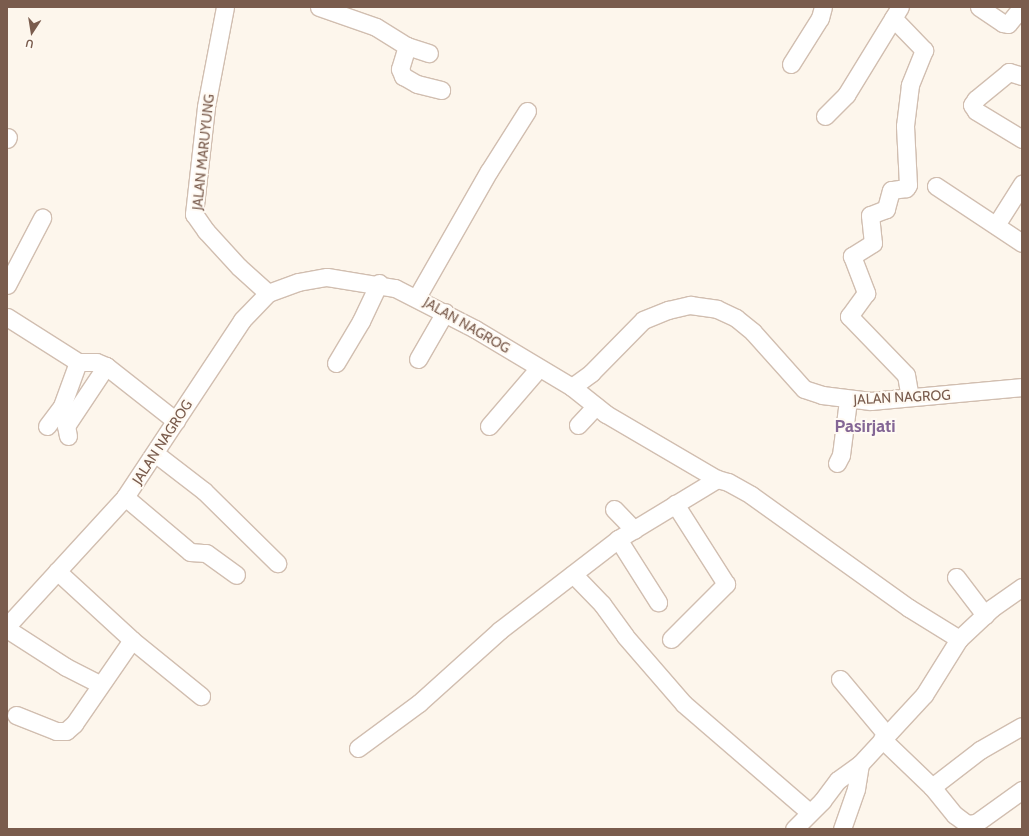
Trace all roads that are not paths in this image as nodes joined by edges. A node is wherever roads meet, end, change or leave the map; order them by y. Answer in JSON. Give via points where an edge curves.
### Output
{"nodes":[{"id":1,"x":225,"y":7,"type":"edge"},
{"id":2,"x":320,"y":7,"type":"edge"},
{"id":3,"x":822,"y":7,"type":"edge"},
{"id":4,"x":979,"y":7,"type":"edge"},
{"id":5,"x":1022,"y":7,"type":"edge"},
{"id":6,"x":897,"y":13,"type":"edge"},
{"id":7,"x":407,"y":46,"type":"junction"},
{"id":8,"x":430,"y":53,"type":"dead end"},
{"id":9,"x":791,"y":64,"type":"dead end"},
{"id":10,"x":1022,"y":76,"type":"edge"},
{"id":11,"x":441,"y":90,"type":"dead end"},
{"id":12,"x":527,"y":111,"type":"dead end"},
{"id":13,"x":825,"y":116,"type":"dead end"},
{"id":14,"x":1022,"y":138,"type":"edge"},
{"id":15,"x":1022,"y":184,"type":"edge"},
{"id":16,"x":936,"y":186,"type":"dead end"},
{"id":17,"x":42,"y":218,"type":"dead end"},
{"id":18,"x":996,"y":225,"type":"junction"},
{"id":19,"x":1022,"y":243,"type":"edge"},
{"id":20,"x":379,"y":283,"type":"junction"},
{"id":21,"x":7,"y":285,"type":"edge"},
{"id":22,"x":268,"y":293,"type":"junction"},
{"id":23,"x":417,"y":297,"type":"junction"},
{"id":24,"x":444,"y":312,"type":"junction"},
{"id":25,"x":7,"y":317,"type":"edge"},
{"id":26,"x":418,"y":360,"type":"dead end"},
{"id":27,"x":78,"y":362,"type":"junction"},
{"id":28,"x":336,"y":363,"type":"dead end"},
{"id":29,"x":106,"y":366,"type":"junction"},
{"id":30,"x":538,"y":369,"type":"junction"},
{"id":31,"x":572,"y":387,"type":"junction"},
{"id":32,"x":1022,"y":387,"type":"edge"},
{"id":33,"x":910,"y":397,"type":"junction"},
{"id":34,"x":848,"y":400,"type":"junction"},
{"id":35,"x":596,"y":406,"type":"junction"},
{"id":36,"x":176,"y":421,"type":"junction"},
{"id":37,"x":578,"y":425,"type":"dead end"},
{"id":38,"x":47,"y":426,"type":"dead end"},
{"id":39,"x":489,"y":426,"type":"dead end"},
{"id":40,"x":68,"y":436,"type":"dead end"},
{"id":41,"x":156,"y":454,"type":"junction"},
{"id":42,"x":837,"y":463,"type":"dead end"},
{"id":43,"x":716,"y":479,"type":"junction"},
{"id":44,"x":126,"y":497,"type":"junction"},
{"id":45,"x":675,"y":504,"type":"junction"},
{"id":46,"x":614,"y":509,"type":"dead end"},
{"id":47,"x":634,"y":530,"type":"junction"},
{"id":48,"x":618,"y":539,"type":"junction"},
{"id":49,"x":277,"y":562,"type":"dead end"},
{"id":50,"x":57,"y":571,"type":"junction"},
{"id":51,"x":573,"y":574,"type":"junction"},
{"id":52,"x":236,"y":575,"type":"dead end"},
{"id":53,"x":956,"y":577,"type":"dead end"},
{"id":54,"x":1022,"y":587,"type":"edge"},
{"id":55,"x":658,"y":602,"type":"dead end"},
{"id":56,"x":985,"y":615,"type":"junction"},
{"id":57,"x":7,"y":626,"type":"edge"},
{"id":58,"x":7,"y":629,"type":"edge"},
{"id":59,"x":671,"y":639,"type":"dead end"},
{"id":60,"x":959,"y":639,"type":"junction"},
{"id":61,"x":132,"y":640,"type":"junction"},
{"id":62,"x":840,"y":680,"type":"dead end"},
{"id":63,"x":100,"y":684,"type":"junction"},
{"id":64,"x":201,"y":696,"type":"dead end"},
{"id":65,"x":16,"y":715,"type":"dead end"},
{"id":66,"x":1022,"y":726,"type":"edge"},
{"id":67,"x":884,"y":737,"type":"junction"},
{"id":68,"x":358,"y":748,"type":"dead end"},
{"id":69,"x":860,"y":764,"type":"junction"},
{"id":70,"x":838,"y":780,"type":"junction"},
{"id":71,"x":932,"y":787,"type":"junction"},
{"id":72,"x":856,"y":789,"type":"junction"},
{"id":73,"x":1022,"y":790,"type":"edge"},
{"id":74,"x":809,"y":812,"type":"junction"},
{"id":75,"x":794,"y":829,"type":"edge"},
{"id":76,"x":842,"y":829,"type":"edge"}],
"edges":[{"from":1,"to":22,"type":"street","name":"JALAN MARUYUNG","via":[[206,106],[194,214],[239,267]]},
{"from":2,"to":7,"type":"street","via":[[376,27]]},
{"from":3,"to":9,"type":"street","via":[[820,18]]},
{"from":4,"to":5,"type":"street","via":[[1008,24]]},
{"from":6,"to":13,"type":"street","via":[[846,95]]},
{"from":6,"to":33,"type":"street","via":[[924,50],[910,85],[905,126],[908,185],[906,188],[891,190],[886,209],[870,215],[873,243],[852,256],[866,293],[849,316],[906,375]]},
{"from":7,"to":8,"type":"street"},
{"from":7,"to":11,"type":"street","via":[[400,69],[403,76],[417,84]]},
{"from":10,"to":14,"type":"street","via":[[1009,72],[972,103],[976,111]]},
{"from":12,"to":23,"type":"street","via":[[489,171]]},
{"from":15,"to":18,"type":"street"},
{"from":16,"to":18,"type":"street"},
{"from":17,"to":21,"type":"street"},
{"from":18,"to":19,"type":"street"},
{"from":20,"to":22,"type":"street","name":"JALAN NAGROG","via":[[327,277],[283,286]]},
{"from":20,"to":23,"type":"street","name":"JALAN NAGROG"},
{"from":20,"to":28,"type":"street","via":[[361,321]]},
{"from":22,"to":36,"type":"street","name":"JALAN NAGROG","via":[[242,320]]},
{"from":23,"to":24,"type":"street","name":"JALAN NAGROG"},
{"from":24,"to":26,"type":"street"},
{"from":24,"to":30,"type":"street","name":"JALAN NAGROG"},
{"from":25,"to":27,"type":"street"},
{"from":27,"to":29,"type":"street","via":[[96,362]]},
{"from":27,"to":38,"type":"street","via":[[62,406]]},
{"from":29,"to":36,"type":"street"},
{"from":29,"to":40,"type":"street","via":[[66,426]]},
{"from":30,"to":31,"type":"street","name":"JALAN NAGROG"},
{"from":30,"to":39,"type":"street"},
{"from":31,"to":34,"type":"street","name":"JALAN NAGROG","via":[[591,373],[643,320],[678,307],[698,305],[717,309],[736,318],[753,332],[804,389]]},
{"from":31,"to":35,"type":"street"},
{"from":32,"to":33,"type":"street","name":"JALAN NAGROG"},
{"from":33,"to":34,"type":"street","name":"JALAN NAGROG"},
{"from":34,"to":42,"type":"street","via":[[841,454]]},
{"from":35,"to":37,"type":"street"},
{"from":35,"to":43,"type":"street"},
{"from":36,"to":41,"type":"street","name":"JALAN NAGROG"},
{"from":41,"to":44,"type":"street","name":"JALAN NAGROG"},
{"from":41,"to":49,"type":"street","via":[[204,492]]},
{"from":43,"to":45,"type":"street"},
{"from":43,"to":60,"type":"street","via":[[728,482],[751,495],[909,608]]},
{"from":44,"to":50,"type":"street","name":"JALAN NAGROG"},
{"from":44,"to":52,"type":"street","via":[[190,552],[206,552]]},
{"from":45,"to":47,"type":"street"},
{"from":45,"to":59,"type":"street","via":[[726,584]]},
{"from":46,"to":47,"type":"street"},
{"from":47,"to":48,"type":"street"},
{"from":48,"to":51,"type":"street"},
{"from":48,"to":55,"type":"street"},
{"from":50,"to":57,"type":"street","name":"JALAN NAGROG"},
{"from":50,"to":61,"type":"street"},
{"from":51,"to":68,"type":"street","via":[[500,630],[419,703]]},
{"from":51,"to":74,"type":"street","via":[[602,604],[643,658],[684,704]]},
{"from":53,"to":56,"type":"street"},
{"from":54,"to":56,"type":"street"},
{"from":56,"to":60,"type":"street"},
{"from":58,"to":63,"type":"street","via":[[66,667]]},
{"from":60,"to":67,"type":"street","via":[[924,695]]},
{"from":61,"to":63,"type":"street"},
{"from":61,"to":64,"type":"street"},
{"from":62,"to":67,"type":"street"},
{"from":63,"to":65,"type":"street","via":[[74,724],[66,731],[56,731]]},
{"from":66,"to":71,"type":"street","via":[[980,750]]},
{"from":67,"to":69,"type":"street"},
{"from":67,"to":71,"type":"street"},
{"from":69,"to":70,"type":"street"},
{"from":69,"to":72,"type":"street"},
{"from":70,"to":72,"type":"street"},
{"from":70,"to":74,"type":"street"},
{"from":71,"to":73,"type":"street","via":[[956,815],[970,825]]},
{"from":72,"to":76,"type":"street"},
{"from":74,"to":75,"type":"street"}]}
